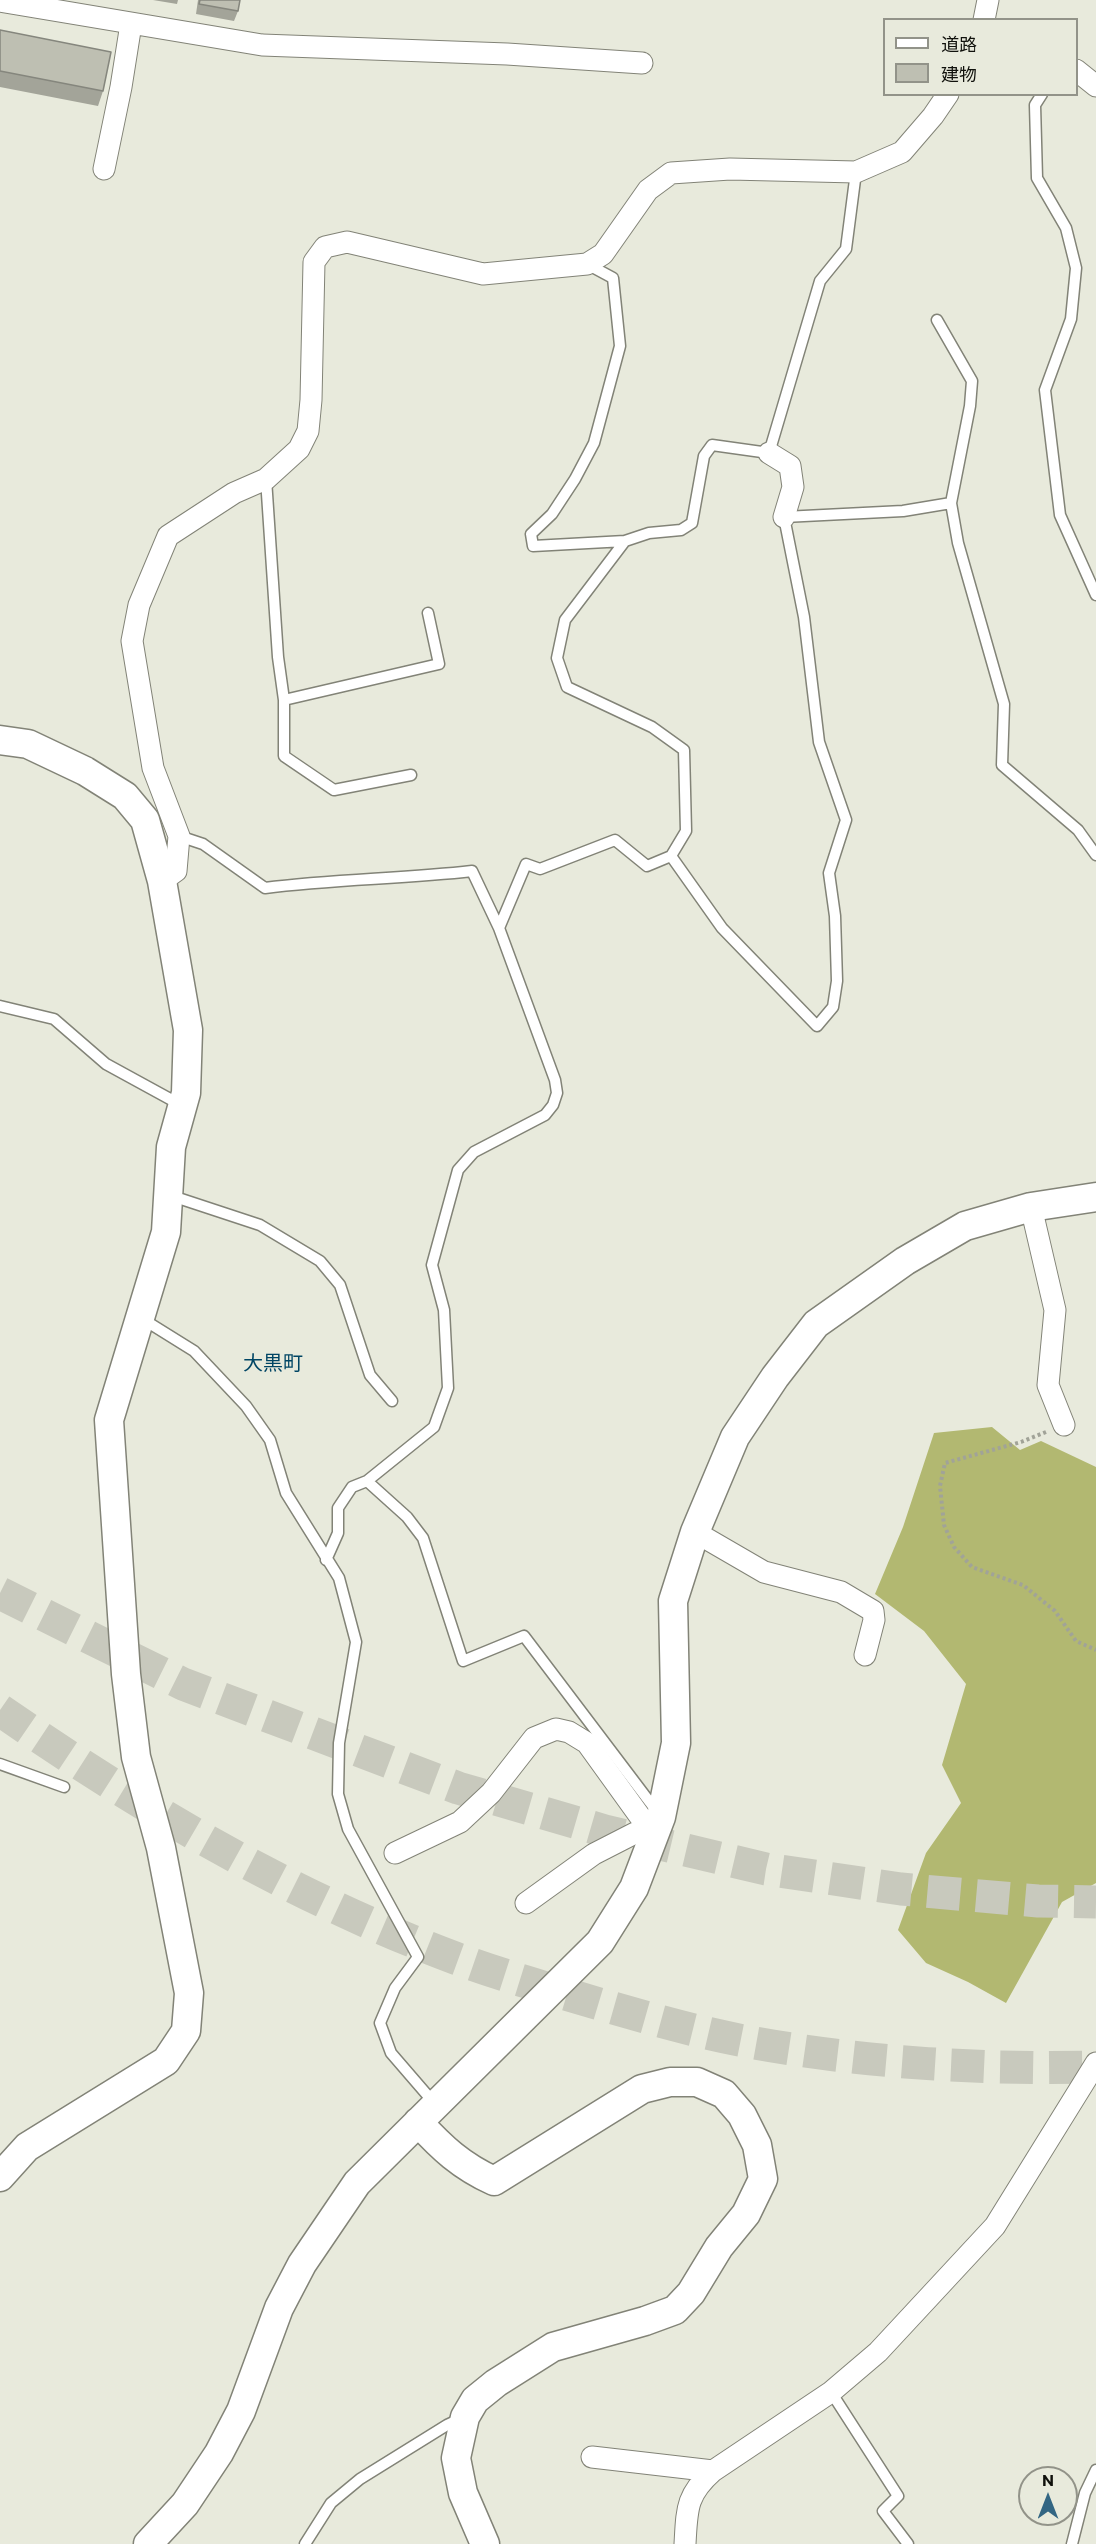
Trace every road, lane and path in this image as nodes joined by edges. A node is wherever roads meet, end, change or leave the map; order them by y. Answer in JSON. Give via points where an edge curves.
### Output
{"nodes":[{"id":1,"x":988,"y":0,"type":"edge"},
{"id":2,"x":0,"y":1,"type":"edge"},
{"id":3,"x":984,"y":18,"type":"edge"},
{"id":4,"x":131,"y":24,"type":"junction"},
{"id":5,"x":642,"y":63,"type":"dead end"},
{"id":6,"x":1078,"y":71,"type":"edge"},
{"id":7,"x":1096,"y":86,"type":"edge"},
{"id":8,"x":947,"y":96,"type":"edge"},
{"id":9,"x":1041,"y":96,"type":"edge"},
{"id":10,"x":104,"y":169,"type":"dead end"},
{"id":11,"x":856,"y":172,"type":"junction"},
{"id":12,"x":587,"y":264,"type":"junction"},
{"id":13,"x":938,"y":320,"type":"dead end"},
{"id":14,"x":769,"y":453,"type":"junction"},
{"id":15,"x":266,"y":479,"type":"junction"},
{"id":16,"x":951,"y":503,"type":"junction"},
{"id":17,"x":784,"y":517,"type":"junction"},
{"id":18,"x":625,"y":541,"type":"junction"},
{"id":19,"x":1096,"y":595,"type":"edge"},
{"id":20,"x":428,"y":613,"type":"dead end"},
{"id":21,"x":284,"y":700,"type":"junction"},
{"id":22,"x":0,"y":741,"type":"edge"},
{"id":23,"x":411,"y":775,"type":"dead end"},
{"id":24,"x":179,"y":836,"type":"junction"},
{"id":25,"x":1096,"y":855,"type":"edge"},
{"id":26,"x":671,"y":856,"type":"junction"},
{"id":27,"x":162,"y":881,"type":"junction"},
{"id":28,"x":499,"y":928,"type":"junction"},
{"id":29,"x":0,"y":1007,"type":"edge"},
{"id":30,"x":182,"y":1106,"type":"junction"},
{"id":31,"x":168,"y":1195,"type":"junction"},
{"id":32,"x":1096,"y":1197,"type":"edge"},
{"id":33,"x":1031,"y":1207,"type":"junction"},
{"id":34,"x":141,"y":1318,"type":"junction"},
{"id":35,"x":392,"y":1401,"type":"dead end"},
{"id":36,"x":1064,"y":1425,"type":"joint"},
{"id":37,"x":367,"y":1481,"type":"junction"},
{"id":38,"x":695,"y":1532,"type":"junction"},
{"id":39,"x":326,"y":1560,"type":"junction"},
{"id":40,"x":1096,"y":1650,"type":"edge"},
{"id":41,"x":865,"y":1655,"type":"dead end"},
{"id":42,"x":0,"y":1764,"type":"edge"},
{"id":43,"x":64,"y":1787,"type":"dead end"},
{"id":44,"x":658,"y":1826,"type":"junction"},
{"id":45,"x":395,"y":1853,"type":"dead end"},
{"id":46,"x":526,"y":1904,"type":"dead end"},
{"id":47,"x":1096,"y":2063,"type":"edge"},
{"id":48,"x":427,"y":2113,"type":"junction"},
{"id":49,"x":0,"y":2177,"type":"edge"},
{"id":50,"x":831,"y":2392,"type":"junction"},
{"id":51,"x":465,"y":2417,"type":"junction"},
{"id":52,"x":592,"y":2457,"type":"dead end"},
{"id":53,"x":1096,"y":2470,"type":"edge"},
{"id":54,"x":713,"y":2471,"type":"junction"},
{"id":55,"x":148,"y":2544,"type":"edge"},
{"id":56,"x":305,"y":2544,"type":"edge"},
{"id":57,"x":485,"y":2544,"type":"edge"},
{"id":58,"x":685,"y":2544,"type":"edge"},
{"id":59,"x":908,"y":2544,"type":"edge"},
{"id":60,"x":1072,"y":2544,"type":"edge"}],
"edges":[{"from":1,"to":3,"type":"street"},
{"from":2,"to":4,"type":"street"},
{"from":4,"to":5,"type":"street","via":[[262,45]]},
{"from":4,"to":10,"type":"street"},
{"from":6,"to":7,"type":"street"},
{"from":8,"to":11,"type":"street","via":[[902,152]]},
{"from":9,"to":19,"type":"lane","via":[[1035,105],[1037,178],[1066,228],[1076,268],[1071,319],[1045,390],[1060,515]]},
{"from":11,"to":12,"type":"street","via":[[730,169],[671,173],[648,189],[603,254]]},
{"from":11,"to":14,"type":"lane","via":[[846,249],[820,281]]},
{"from":12,"to":15,"type":"street","via":[[483,274],[347,242],[325,247],[314,262],[308,431],[299,449]]},
{"from":12,"to":18,"type":"lane","via":[[613,278],[620,346],[594,443],[552,513],[531,534],[533,546]]},
{"from":13,"to":16,"type":"lane","via":[[972,381]]},
{"from":14,"to":17,"type":"street","via":[[790,466],[793,488]]},
{"from":14,"to":18,"type":"lane","via":[[712,445],[704,456],[692,523],[681,530],[649,533]]},
{"from":15,"to":21,"type":"lane"},
{"from":15,"to":24,"type":"street","via":[[234,493],[168,536],[139,605],[132,640],[151,757]]},
{"from":16,"to":17,"type":"lane","via":[[903,511]]},
{"from":16,"to":25,"type":"lane","via":[[958,543],[1004,704],[1002,765],[1078,831]]},
{"from":17,"to":26,"type":"lane","via":[[804,617],[819,742],[846,820],[829,873],[837,981],[833,1007],[817,1026],[722,928]]},
{"from":18,"to":26,"type":"lane","via":[[565,620],[558,658],[567,687],[652,727],[684,750],[686,831]]},
{"from":20,"to":21,"type":"lane","via":[[439,664]]},
{"from":21,"to":23,"type":"lane","via":[[284,756],[334,790]]},
{"from":22,"to":27,"type":"street","via":[[28,744],[85,771],[125,796],[145,820]]},
{"from":24,"to":27,"type":"street","via":[[176,871]]},
{"from":24,"to":28,"type":"lane","via":[[203,843],[265,888],[472,871]]},
{"from":26,"to":28,"type":"lane","via":[[647,866],[615,840],[540,869],[526,864]]},
{"from":27,"to":30,"type":"street","via":[[188,1030]]},
{"from":28,"to":37,"type":"lane","via":[[557,1093],[545,1115],[474,1152],[458,1170],[432,1265],[444,1310],[448,1388],[434,1427]]},
{"from":29,"to":30,"type":"lane","via":[[54,1019],[106,1064]]},
{"from":30,"to":31,"type":"street","via":[[171,1147]]},
{"from":31,"to":34,"type":"street","via":[[166,1232]]},
{"from":31,"to":35,"type":"lane","via":[[260,1225],[320,1262],[340,1285],[370,1376]]},
{"from":32,"to":33,"type":"street"},
{"from":33,"to":36,"type":"street","via":[[1055,1310],[1048,1385]]},
{"from":33,"to":38,"type":"street","via":[[965,1226],[905,1261],[816,1324],[735,1437]]},
{"from":34,"to":39,"type":"lane","via":[[194,1351],[246,1406],[270,1440],[286,1493]]},
{"from":34,"to":49,"type":"street","via":[[109,1420],[135,1757],[161,1848],[187,1982],[186,2031],[166,2061],[27,2147]]},
{"from":36,"to":40,"type":"path","via":[[1021,1442],[945,1463],[940,1486],[944,1525],[954,1547],[972,1567],[1023,1585],[1055,1611],[1076,1641]]},
{"from":37,"to":39,"type":"lane","via":[[352,1487],[338,1508],[338,1533]]},
{"from":37,"to":44,"type":"lane","via":[[407,1516],[423,1538],[463,1661],[524,1636]]},
{"from":38,"to":41,"type":"street","via":[[764,1572],[841,1592],[873,1611]]},
{"from":38,"to":44,"type":"street","via":[[673,1601],[676,1743]]},
{"from":39,"to":48,"type":"lane","via":[[339,1578],[356,1642],[339,1743],[338,1794],[348,1828],[418,1957],[395,1988],[380,2023],[391,2053]]},
{"from":42,"to":43,"type":"lane"},
{"from":44,"to":45,"type":"street","via":[[587,1743],[556,1729],[534,1738],[491,1793],[460,1821]]},
{"from":44,"to":46,"type":"street","via":[[594,1854]]},
{"from":44,"to":48,"type":"street","via":[[634,1888],[600,1942]]},
{"from":47,"to":50,"type":"street","via":[[995,2226],[878,2352]]},
{"from":48,"to":51,"type":"street","via":[[447,2153],[494,2181],[642,2089],[670,2082],[697,2082],[724,2094],[742,2115],[757,2145],[763,2179],[746,2214],[675,2310],[553,2348],[496,2383],[475,2400]]},
{"from":48,"to":55,"type":"street","via":[[357,2183],[302,2264],[279,2308],[241,2412],[219,2453],[185,2504]]},
{"from":50,"to":54,"type":"street"},
{"from":50,"to":59,"type":"lane","via":[[898,2496],[883,2511]]},
{"from":51,"to":56,"type":"lane","via":[[360,2479],[331,2503]]},
{"from":51,"to":57,"type":"street","via":[[456,2458],[463,2493]]},
{"from":52,"to":54,"type":"street"},
{"from":53,"to":60,"type":"lane","via":[[1085,2493]]},
{"from":54,"to":58,"type":"street","via":[[697,2486],[687,2506]]}]}
